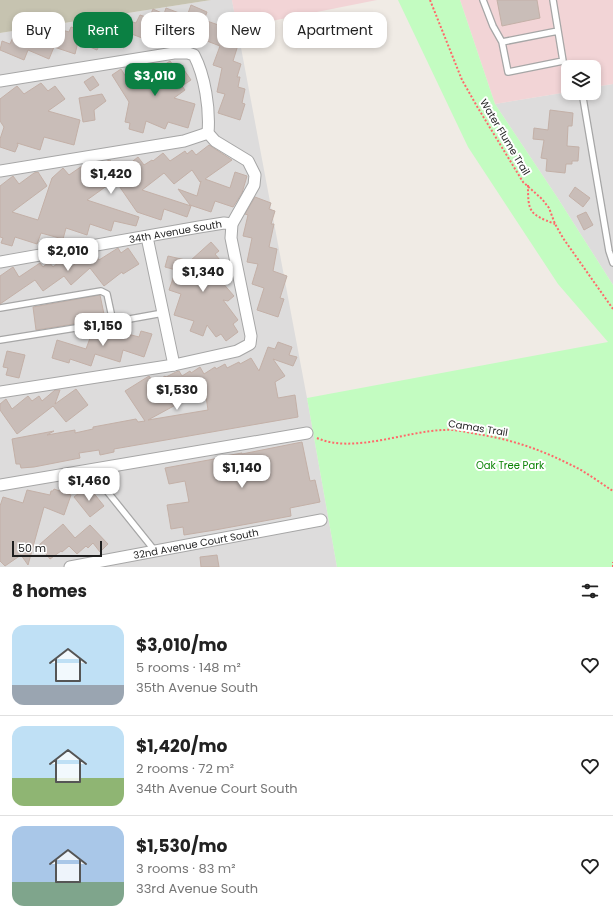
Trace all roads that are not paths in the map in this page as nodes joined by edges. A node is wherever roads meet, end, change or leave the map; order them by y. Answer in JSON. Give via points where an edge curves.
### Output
{"nodes":[{"id":1,"x":483,"y":0,"type":"edge"},
{"id":2,"x":553,"y":0,"type":"edge"},
{"id":3,"x":558,"y":31,"type":"junction"},
{"id":4,"x":502,"y":42,"type":"junction"},
{"id":5,"x":0,"y":81,"type":"edge"},
{"id":6,"x":583,"y":100,"type":"edge"},
{"id":7,"x":208,"y":133,"type":"junction"},
{"id":8,"x":0,"y":171,"type":"edge"},
{"id":9,"x":232,"y":224,"type":"junction"},
{"id":10,"x":147,"y":236,"type":"junction"},
{"id":11,"x":0,"y":262,"type":"edge"},
{"id":12,"x":613,"y":263,"type":"edge"},
{"id":13,"x":0,"y":308,"type":"edge"},
{"id":14,"x":163,"y":313,"type":"junction"},
{"id":15,"x":113,"y":322,"type":"junction"},
{"id":16,"x":0,"y":340,"type":"edge"},
{"id":17,"x":174,"y":365,"type":"junction"},
{"id":18,"x":0,"y":392,"type":"edge"},
{"id":19,"x":307,"y":434,"type":"road end"},
{"id":20,"x":89,"y":469,"type":"junction"},
{"id":21,"x":0,"y":485,"type":"edge"},
{"id":22,"x":321,"y":520,"type":"dead end"},
{"id":23,"x":155,"y":551,"type":"junction"},
{"id":24,"x":70,"y":567,"type":"edge"}],
"edges":[{"from":1,"to":4,"type":"lane"},
{"from":2,"to":3,"type":"lane"},
{"from":3,"to":4,"type":"lane"},
{"from":3,"to":4,"type":"lane","via":[[562,61],[508,72]]},
{"from":5,"to":7,"type":"street","via":[[174,53],[188,53],[194,55],[201,72],[207,102]]},
{"from":6,"to":12,"type":"lane"},
{"from":7,"to":8,"type":"street","via":[[184,140]]},
{"from":7,"to":9,"type":"street","via":[[215,141],[248,161],[255,175],[254,185]]},
{"from":9,"to":10,"type":"street","name":"34th Avenue South","via":[[224,223]]},
{"from":9,"to":17,"type":"street","via":[[231,238],[251,336],[250,344],[237,351]]},
{"from":10,"to":11,"type":"street","name":"34th Avenue South"},
{"from":10,"to":14,"type":"street"},
{"from":13,"to":15,"type":"lane","via":[[101,291],[107,294]]},
{"from":14,"to":15,"type":"lane"},
{"from":14,"to":17,"type":"street"},
{"from":15,"to":16,"type":"lane"},
{"from":17,"to":18,"type":"street"},
{"from":19,"to":20,"type":"street"},
{"from":20,"to":21,"type":"street"},
{"from":20,"to":23,"type":"lane"},
{"from":22,"to":23,"type":"street","name":"32nd Avenue Court South"},
{"from":23,"to":24,"type":"street","name":"32nd Avenue Court South"}]}
